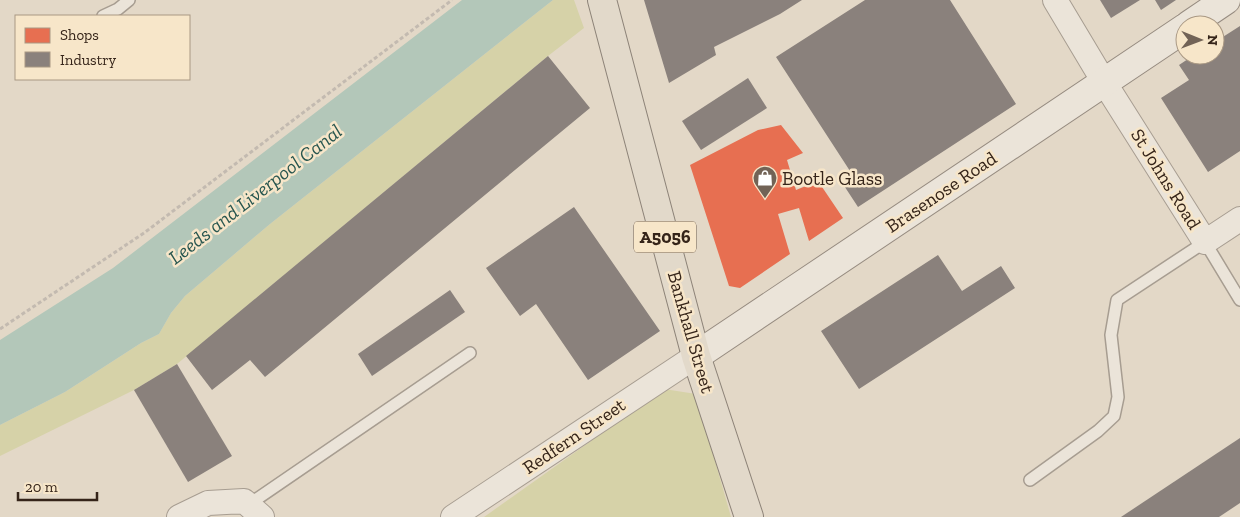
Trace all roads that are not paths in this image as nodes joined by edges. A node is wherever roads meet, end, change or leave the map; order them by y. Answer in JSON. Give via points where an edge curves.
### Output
{"nodes":[{"id":1,"x":128,"y":0,"type":"edge"},
{"id":2,"x":602,"y":0,"type":"edge"},
{"id":3,"x":1055,"y":0,"type":"edge"},
{"id":4,"x":1226,"y":0,"type":"edge"},
{"id":5,"x":105,"y":15,"type":"edge"},
{"id":6,"x":1204,"y":15,"type":"edge"},
{"id":7,"x":1175,"y":35,"type":"edge"},
{"id":8,"x":1104,"y":82,"type":"junction"},
{"id":9,"x":1240,"y":219,"type":"edge"},
{"id":10,"x":1205,"y":242,"type":"junction"},
{"id":11,"x":1240,"y":300,"type":"edge"},
{"id":12,"x":470,"y":353,"type":"dead end"},
{"id":13,"x":696,"y":356,"type":"junction"},
{"id":14,"x":1030,"y":480,"type":"dead end"},
{"id":15,"x":255,"y":511,"type":"edge"},
{"id":16,"x":179,"y":517,"type":"edge"},
{"id":17,"x":453,"y":517,"type":"edge"},
{"id":18,"x":749,"y":517,"type":"edge"}],
"edges":[{"from":1,"to":5,"type":"lane"},
{"from":2,"to":13,"type":"main road","name":"Bankhall Street","number":"A5056"},
{"from":3,"to":8,"type":"street","name":"St Johns Road"},
{"from":4,"to":6,"type":"main road"},
{"from":7,"to":8,"type":"main road","name":"Brasenose Road"},
{"from":8,"to":10,"type":"street","name":"St Johns Road"},
{"from":8,"to":13,"type":"main road","name":"Brasenose Road"},
{"from":9,"to":10,"type":"street","name":"St Johns Road"},
{"from":10,"to":11,"type":"lane"},
{"from":10,"to":14,"type":"lane","via":[[1117,300],[1111,335],[1118,397],[1114,416]]},
{"from":12,"to":15,"type":"lane"},
{"from":13,"to":17,"type":"street","name":"Redfern Street"},
{"from":13,"to":18,"type":"main road","name":"Bankhall Street","number":"A5056"},
{"from":15,"to":16,"type":"street","via":[[244,501],[208,503]]}]}
